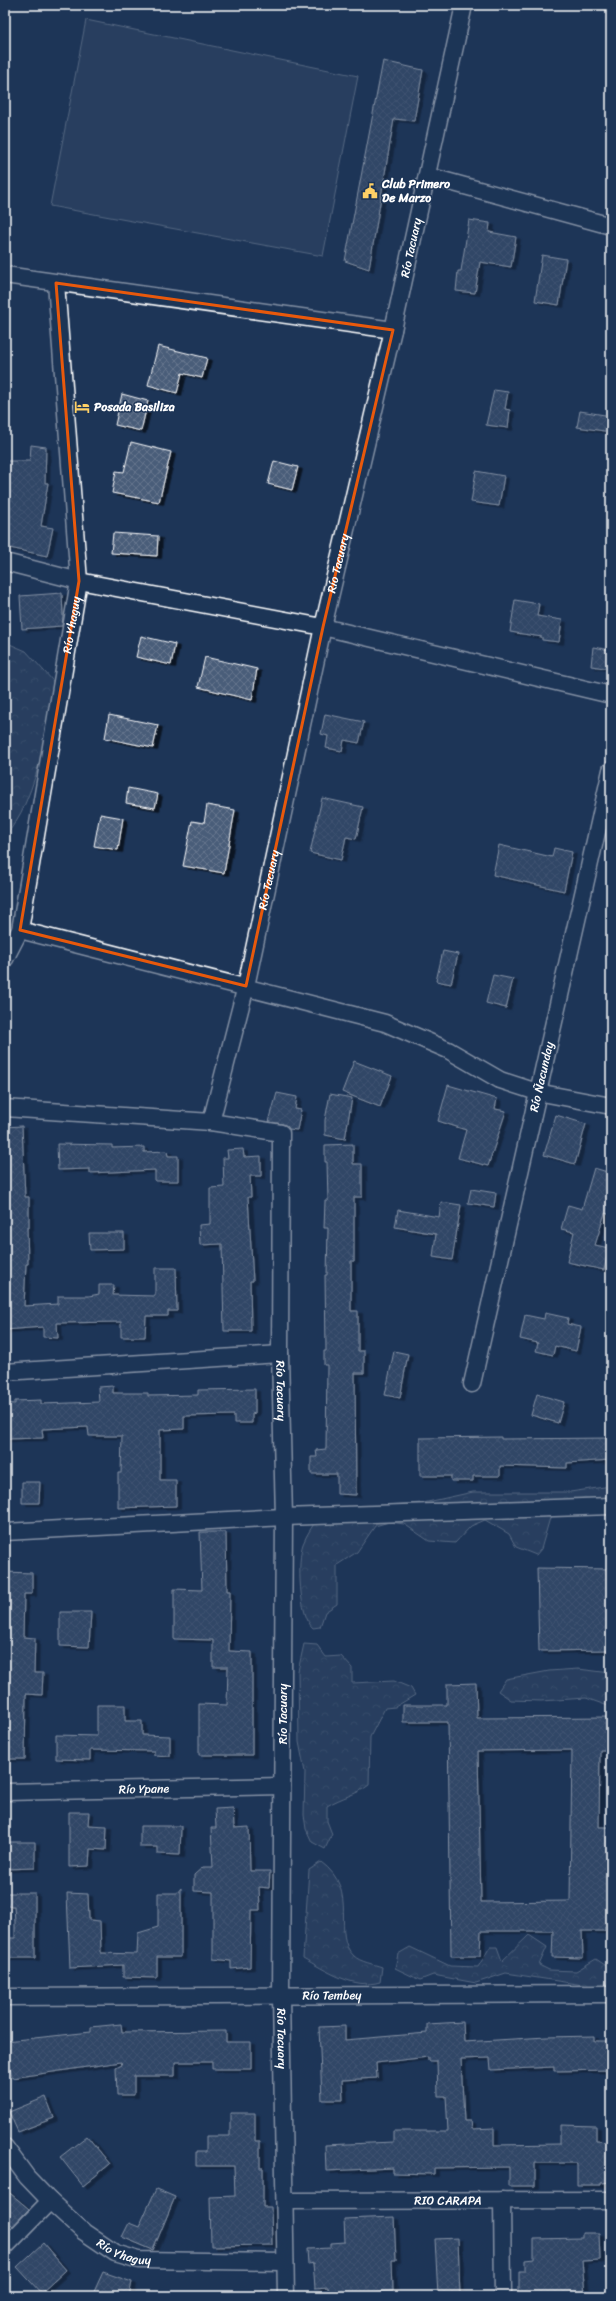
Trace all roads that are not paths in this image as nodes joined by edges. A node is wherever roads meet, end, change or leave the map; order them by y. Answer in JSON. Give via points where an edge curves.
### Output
{"nodes":[{"id":1,"x":464,"y":5,"type":"edge"},
{"id":2,"x":428,"y":176,"type":"junction"},
{"id":3,"x":611,"y":226,"type":"edge"},
{"id":4,"x":5,"y":275,"type":"edge"},
{"id":5,"x":56,"y":283,"type":"junction"},
{"id":6,"x":393,"y":330,"type":"junction"},
{"id":7,"x":5,"y":562,"type":"edge"},
{"id":8,"x":79,"y":582,"type":"junction"},
{"id":9,"x":323,"y":627,"type":"junction"},
{"id":10,"x":611,"y":694,"type":"edge"},
{"id":11,"x":611,"y":770,"type":"edge"},
{"id":12,"x":20,"y":930,"type":"junction"},
{"id":13,"x":5,"y":959,"type":"edge"},
{"id":14,"x":246,"y":986,"type":"junction"},
{"id":15,"x":536,"y":1092,"type":"junction"},
{"id":16,"x":611,"y":1106,"type":"edge"},
{"id":17,"x":5,"y":1108,"type":"edge"},
{"id":18,"x":211,"y":1122,"type":"junction"},
{"id":19,"x":280,"y":1354,"type":"junction"},
{"id":20,"x":5,"y":1372,"type":"edge"},
{"id":21,"x":472,"y":1384,"type":"dead end"},
{"id":22,"x":611,"y":1506,"type":"edge"},
{"id":23,"x":284,"y":1517,"type":"junction"},
{"id":24,"x":5,"y":1532,"type":"edge"},
{"id":25,"x":282,"y":1786,"type":"junction"},
{"id":26,"x":5,"y":1792,"type":"edge"},
{"id":27,"x":611,"y":1994,"type":"edge"},
{"id":28,"x":281,"y":1995,"type":"junction"},
{"id":29,"x":5,"y":1997,"type":"edge"},
{"id":30,"x":5,"y":2147,"type":"edge"},
{"id":31,"x":502,"y":2200,"type":"junction"},
{"id":32,"x":611,"y":2200,"type":"edge"},
{"id":33,"x":50,"y":2201,"type":"junction"},
{"id":34,"x":286,"y":2201,"type":"junction"},
{"id":35,"x":5,"y":2247,"type":"edge"},
{"id":36,"x":285,"y":2262,"type":"junction"},
{"id":37,"x":286,"y":2296,"type":"edge"},
{"id":38,"x":503,"y":2296,"type":"edge"}],
"edges":[{"from":1,"to":2,"type":"street","name":"Río Tacuary"},
{"from":2,"to":3,"type":"street"},
{"from":2,"to":6,"type":"street","name":"Río Tacuary"},
{"from":4,"to":5,"type":"street"},
{"from":5,"to":6,"type":"street"},
{"from":5,"to":8,"type":"street","name":"Río Yhaguy"},
{"from":6,"to":9,"type":"street","name":"Río Tacuary"},
{"from":7,"to":8,"type":"street"},
{"from":8,"to":9,"type":"street"},
{"from":8,"to":12,"type":"street","name":"Río Yhaguy"},
{"from":9,"to":10,"type":"street"},
{"from":9,"to":14,"type":"street","name":"Río Tacuary"},
{"from":11,"to":15,"type":"street","name":"Río Ñacunday"},
{"from":12,"to":13,"type":"street","name":"Río Yhaguy"},
{"from":12,"to":14,"type":"street"},
{"from":14,"to":15,"type":"street","via":[[385,1024],[448,1050],[500,1080]]},
{"from":14,"to":18,"type":"street","name":"Río Tacuary"},
{"from":15,"to":16,"type":"street"},
{"from":15,"to":21,"type":"street","name":"Río Ñacunday"},
{"from":17,"to":18,"type":"street"},
{"from":18,"to":19,"type":"street","name":"Río Tacuary","via":[[281,1133]]},
{"from":19,"to":20,"type":"street"},
{"from":19,"to":23,"type":"street","name":"Río Tacuary"},
{"from":22,"to":23,"type":"street"},
{"from":23,"to":24,"type":"street"},
{"from":23,"to":25,"type":"street","name":"Río Tacuary"},
{"from":25,"to":26,"type":"street","name":"Río Ypane"},
{"from":25,"to":28,"type":"street","name":"Río Tacuary"},
{"from":27,"to":28,"type":"street","name":"Río Tembey"},
{"from":28,"to":29,"type":"street","name":"Río Tembey"},
{"from":28,"to":34,"type":"street","name":"Río Tacuary"},
{"from":30,"to":33,"type":"street","name":"Río Yhaguy","via":[[27,2177]]},
{"from":31,"to":32,"type":"street","name":"RIO CARAPA"},
{"from":31,"to":34,"type":"street","name":"RIO CARAPA"},
{"from":31,"to":38,"type":"street"},
{"from":33,"to":35,"type":"street"},
{"from":33,"to":36,"type":"street","name":"Río Yhaguy","via":[[84,2232],[115,2254],[139,2260]]},
{"from":34,"to":36,"type":"street","name":"Río Tacuary"},
{"from":36,"to":37,"type":"street","name":"Río Tacuary"}]}
